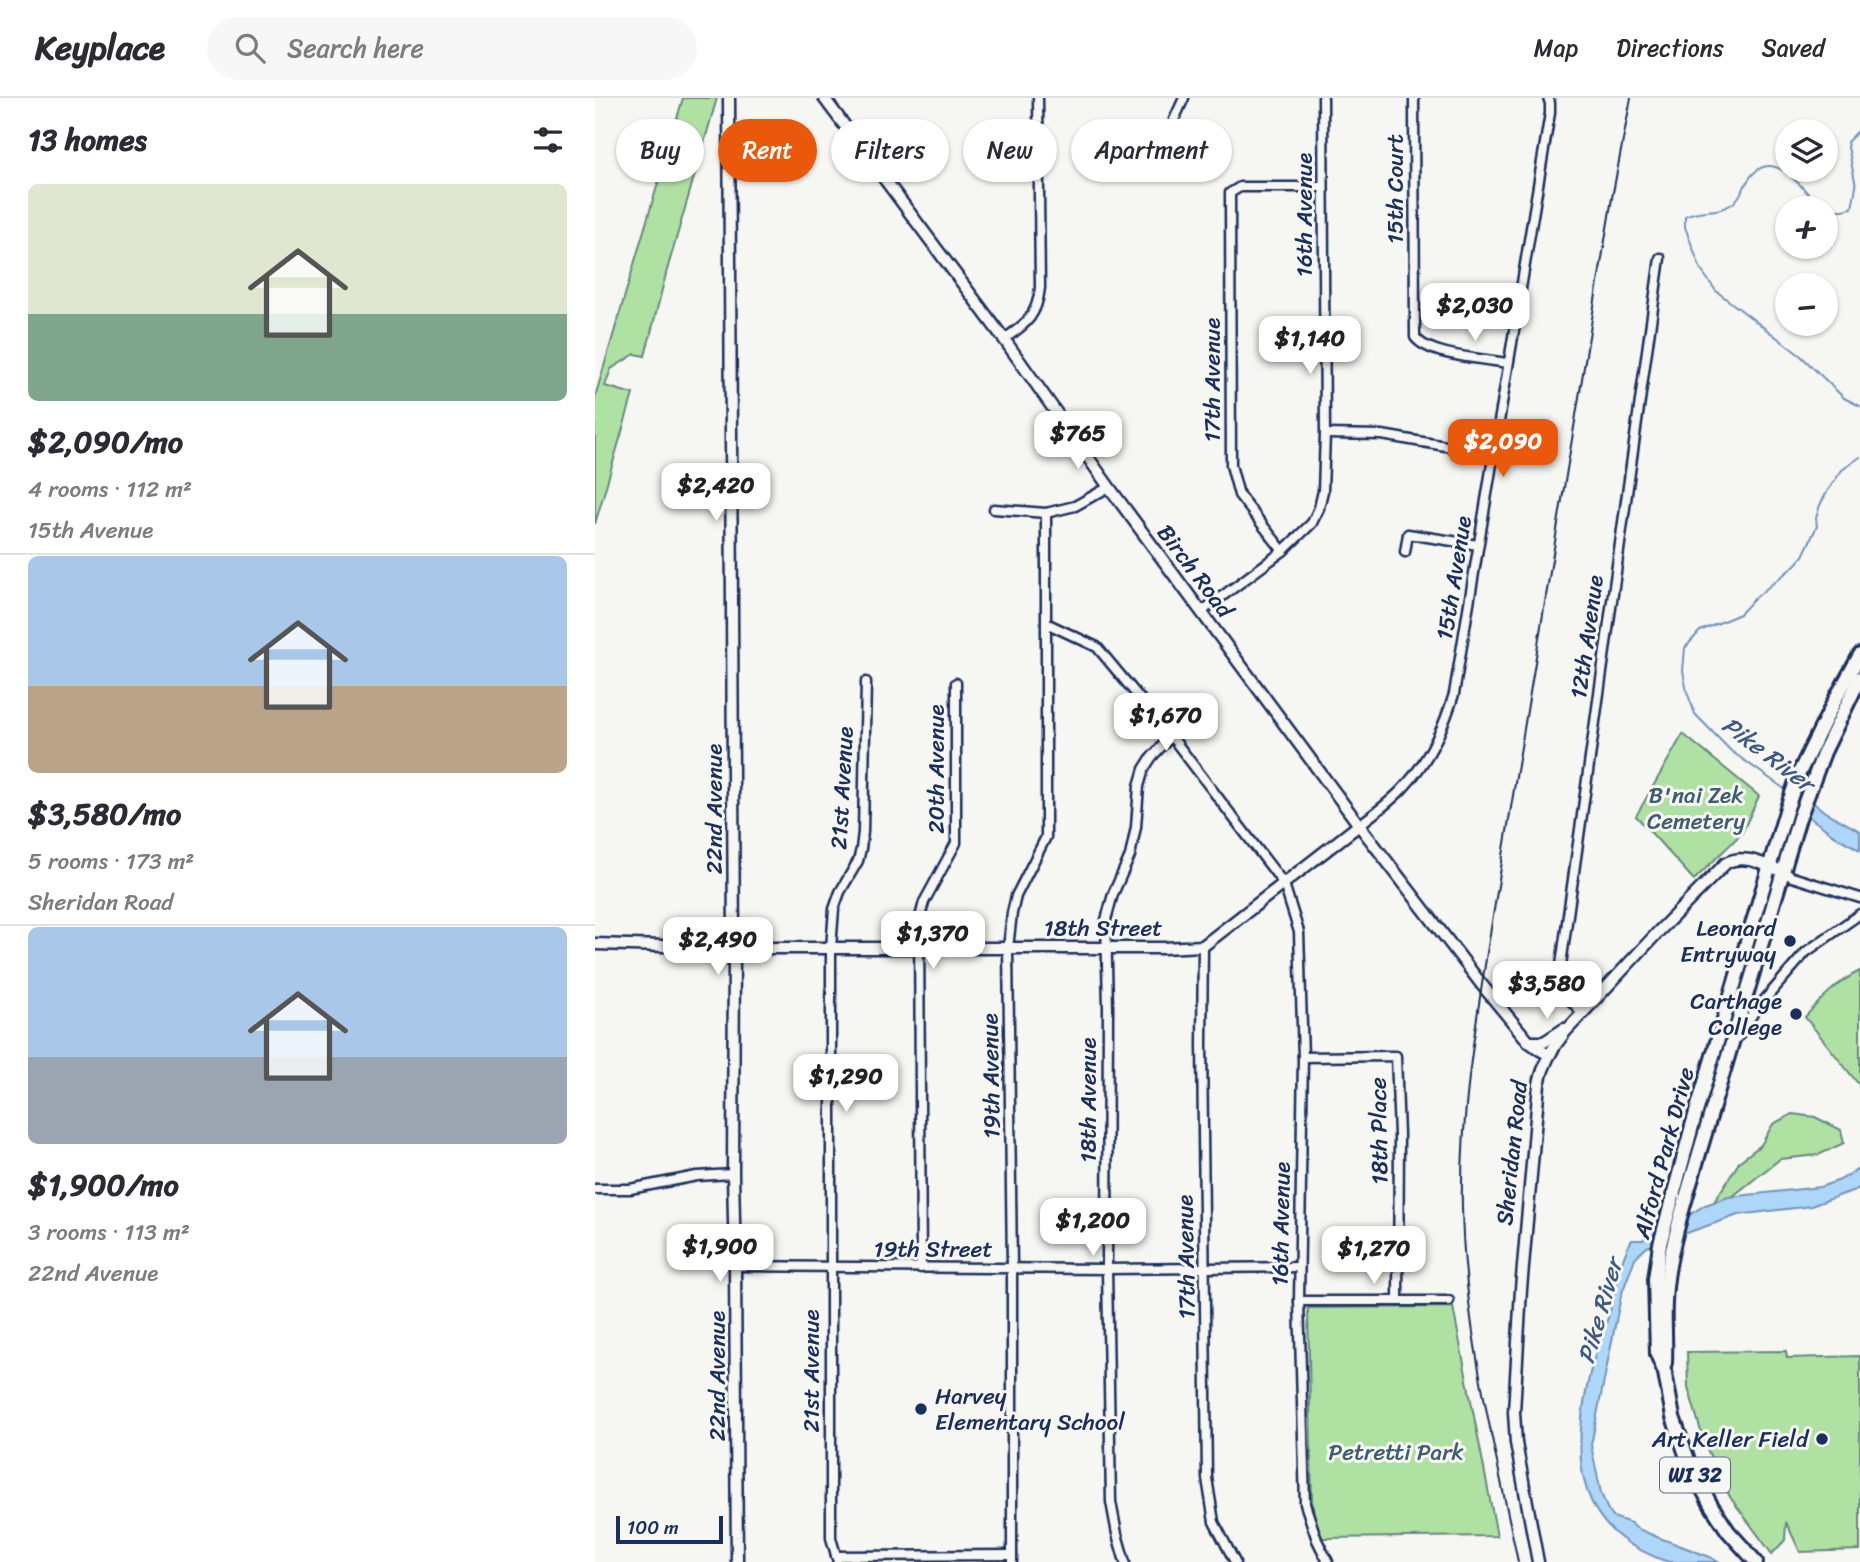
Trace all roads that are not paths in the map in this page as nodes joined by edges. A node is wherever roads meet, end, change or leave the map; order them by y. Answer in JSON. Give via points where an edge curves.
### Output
{"nodes":[{"id":1,"x":729,"y":98,"type":"edge"},
{"id":2,"x":824,"y":98,"type":"edge"},
{"id":3,"x":1038,"y":98,"type":"edge"},
{"id":4,"x":1184,"y":98,"type":"edge"},
{"id":5,"x":1323,"y":98,"type":"edge"},
{"id":6,"x":1415,"y":98,"type":"edge"},
{"id":7,"x":1548,"y":98,"type":"edge"},
{"id":8,"x":1174,"y":119,"type":"edge"},
{"id":9,"x":1323,"y":187,"type":"junction"},
{"id":10,"x":1660,"y":258,"type":"dead end"},
{"id":11,"x":1004,"y":339,"type":"junction"},
{"id":12,"x":1508,"y":363,"type":"junction"},
{"id":13,"x":1325,"y":434,"type":"junction"},
{"id":14,"x":1492,"y":454,"type":"junction"},
{"id":15,"x":1108,"y":487,"type":"junction"},
{"id":16,"x":994,"y":509,"type":"dead end"},
{"id":17,"x":1046,"y":513,"type":"junction"},
{"id":18,"x":1478,"y":545,"type":"junction"},
{"id":19,"x":1283,"y":551,"type":"junction"},
{"id":20,"x":1405,"y":552,"type":"dead end"},
{"id":21,"x":1201,"y":612,"type":"junction"},
{"id":22,"x":1046,"y":623,"type":"junction"},
{"id":23,"x":1860,"y":655,"type":"edge"},
{"id":24,"x":1860,"y":678,"type":"edge"},
{"id":25,"x":866,"y":682,"type":"dead end"},
{"id":26,"x":956,"y":682,"type":"dead end"},
{"id":27,"x":1171,"y":736,"type":"junction"},
{"id":28,"x":1359,"y":825,"type":"junction"},
{"id":29,"x":1769,"y":866,"type":"junction"},
{"id":30,"x":1784,"y":872,"type":"junction"},
{"id":31,"x":1284,"y":884,"type":"junction"},
{"id":32,"x":1860,"y":898,"type":"edge"},
{"id":33,"x":1860,"y":914,"type":"edge"},
{"id":34,"x":595,"y":944,"type":"edge"},
{"id":35,"x":1203,"y":946,"type":"junction"},
{"id":36,"x":734,"y":948,"type":"junction"},
{"id":37,"x":831,"y":948,"type":"junction"},
{"id":38,"x":918,"y":948,"type":"junction"},
{"id":39,"x":1008,"y":948,"type":"junction"},
{"id":40,"x":1107,"y":948,"type":"junction"},
{"id":41,"x":1583,"y":1013,"type":"junction"},
{"id":42,"x":1570,"y":1026,"type":"junction"},
{"id":43,"x":1529,"y":1042,"type":"junction"},
{"id":44,"x":1727,"y":1054,"type":"junction"},
{"id":45,"x":1549,"y":1055,"type":"junction"},
{"id":46,"x":1303,"y":1056,"type":"junction"},
{"id":47,"x":733,"y":1174,"type":"junction"},
{"id":48,"x":595,"y":1189,"type":"edge"},
{"id":49,"x":735,"y":1266,"type":"junction"},
{"id":50,"x":1299,"y":1267,"type":"junction"},
{"id":51,"x":830,"y":1268,"type":"junction"},
{"id":52,"x":921,"y":1268,"type":"junction"},
{"id":53,"x":1012,"y":1268,"type":"junction"},
{"id":54,"x":1107,"y":1269,"type":"junction"},
{"id":55,"x":1206,"y":1269,"type":"junction"},
{"id":56,"x":1398,"y":1300,"type":"junction"},
{"id":57,"x":1299,"y":1301,"type":"junction"},
{"id":58,"x":1450,"y":1301,"type":"dead end"},
{"id":59,"x":1665,"y":1373,"type":"junction"},
{"id":60,"x":837,"y":1559,"type":"edge"},
{"id":61,"x":1012,"y":1559,"type":"edge"},
{"id":62,"x":737,"y":1562,"type":"edge"},
{"id":63,"x":1125,"y":1562,"type":"edge"},
{"id":64,"x":1235,"y":1562,"type":"edge"},
{"id":65,"x":1328,"y":1562,"type":"edge"},
{"id":66,"x":1538,"y":1562,"type":"edge"},
{"id":67,"x":1756,"y":1562,"type":"edge"}],
"edges":[{"from":1,"to":36,"type":"street","name":"22nd Avenue"},
{"from":2,"to":11,"type":"street","name":"Birch Road"},
{"from":3,"to":11,"type":"street","via":[[1039,301],[1025,325]]},
{"from":4,"to":8,"type":"street"},
{"from":5,"to":9,"type":"street","name":"16th Avenue"},
{"from":6,"to":12,"type":"street","name":"15th Court","via":[[1415,337],[1437,351]]},
{"from":7,"to":12,"type":"street","name":"15th Avenue","via":[[1550,113]]},
{"from":9,"to":13,"type":"street","name":"16th Avenue"},
{"from":9,"to":19,"type":"street","name":"17th Avenue","via":[[1240,187],[1230,193],[1231,465],[1239,495]]},
{"from":10,"to":41,"type":"street","name":"12th Avenue","via":[[1560,972],[1563,992]]},
{"from":11,"to":15,"type":"street","name":"Birch Road"},
{"from":12,"to":14,"type":"street","name":"15th Avenue"},
{"from":13,"to":14,"type":"street","via":[[1383,435]]},
{"from":13,"to":19,"type":"street","name":"16th Avenue","via":[[1319,508],[1312,523]]},
{"from":14,"to":18,"type":"street","name":"15th Avenue"},
{"from":15,"to":17,"type":"street","via":[[1075,506]]},
{"from":15,"to":21,"type":"street","name":"Birch Road"},
{"from":16,"to":17,"type":"street"},
{"from":17,"to":22,"type":"street","name":"19th Avenue"},
{"from":18,"to":20,"type":"street","via":[[1408,534]]},
{"from":18,"to":28,"type":"street","name":"15th Avenue","via":[[1454,694],[1441,730],[1407,784]]},
{"from":19,"to":21,"type":"street","name":"16th Avenue"},
{"from":21,"to":28,"type":"street","name":"Birch Road"},
{"from":22,"to":27,"type":"street","via":[[1097,647]]},
{"from":22,"to":39,"type":"street","name":"19th Avenue","via":[[1046,837],[1016,895]]},
{"from":23,"to":29,"type":"main road","number":"WI 32","via":[[1799,774]]},
{"from":24,"to":30,"type":"main road","number":"WI 32","via":[[1811,783]]},
{"from":25,"to":37,"type":"street","name":"21st Avenue","via":[[861,849],[834,908]]},
{"from":26,"to":38,"type":"street","name":"20th Avenue","via":[[956,843],[924,902]]},
{"from":27,"to":31,"type":"street"},
{"from":27,"to":40,"type":"street","name":"18th Avenue","via":[[1144,769],[1130,856],[1106,920]]},
{"from":28,"to":31,"type":"street"},
{"from":28,"to":43,"type":"street","name":"Birch Road"},
{"from":29,"to":30,"type":"street","name":"Sheridan Road"},
{"from":29,"to":41,"type":"street","name":"Sheridan Road","via":[[1738,858],[1726,863]]},
{"from":29,"to":59,"type":"main road","name":"Alford Park Drive","number":"WI 32","via":[[1658,1252],[1655,1327],[1657,1354]]},
{"from":30,"to":32,"type":"street"},
{"from":30,"to":44,"type":"main road","name":"Alford Park Drive","number":"WI 32"},
{"from":31,"to":35,"type":"street"},
{"from":31,"to":46,"type":"street","name":"16th Avenue","via":[[1299,932]]},
{"from":33,"to":44,"type":"street","via":[[1806,952],[1754,1012]]},
{"from":34,"to":36,"type":"street","name":"18th Street"},
{"from":35,"to":40,"type":"street","name":"18th Street"},
{"from":35,"to":55,"type":"street","name":"17th Avenue"},
{"from":36,"to":37,"type":"street","name":"18th Street"},
{"from":36,"to":47,"type":"street","name":"22nd Avenue"},
{"from":37,"to":38,"type":"street","name":"18th Street"},
{"from":37,"to":51,"type":"street","name":"21st Avenue"},
{"from":38,"to":39,"type":"street","name":"18th Street"},
{"from":38,"to":52,"type":"street","name":"20th Avenue"},
{"from":39,"to":40,"type":"street","name":"18th Street"},
{"from":39,"to":53,"type":"street","name":"19th Avenue"},
{"from":40,"to":54,"type":"street","name":"18th Avenue"},
{"from":41,"to":42,"type":"street","name":"Sheridan Road"},
{"from":42,"to":43,"type":"street","via":[[1544,1042]]},
{"from":42,"to":45,"type":"street","name":"Sheridan Road"},
{"from":43,"to":45,"type":"street","name":"Birch Road"},
{"from":44,"to":59,"type":"main road","name":"Alford Park Drive","number":"WI 32","via":[[1672,1247],[1665,1301]]},
{"from":45,"to":66,"type":"street","name":"Sheridan Road","via":[[1537,1101],[1514,1412]]},
{"from":46,"to":50,"type":"street","name":"16th Avenue"},
{"from":46,"to":56,"type":"street","name":"18th Place","via":[[1396,1056]]},
{"from":47,"to":48,"type":"street","via":[[630,1189]]},
{"from":47,"to":49,"type":"street","name":"22nd Avenue"},
{"from":49,"to":51,"type":"street","name":"19th Street"},
{"from":49,"to":62,"type":"street","name":"22nd Avenue"},
{"from":50,"to":55,"type":"street","name":"19th Street"},
{"from":50,"to":57,"type":"street","name":"16th Avenue"},
{"from":51,"to":52,"type":"street","name":"19th Street"},
{"from":51,"to":60,"type":"street","name":"21st Avenue","via":[[831,1538]]},
{"from":52,"to":53,"type":"street","name":"19th Street"},
{"from":53,"to":54,"type":"street","name":"19th Street"},
{"from":53,"to":61,"type":"street","name":"19th Avenue"},
{"from":54,"to":55,"type":"street","name":"19th Street"},
{"from":54,"to":63,"type":"street","name":"18th Avenue","via":[[1111,1502]]},
{"from":55,"to":64,"type":"street","name":"17th Avenue","via":[[1207,1478],[1214,1522]]},
{"from":56,"to":57,"type":"street"},
{"from":56,"to":58,"type":"street"},
{"from":57,"to":65,"type":"street","name":"16th Avenue","via":[[1305,1504]]},
{"from":59,"to":67,"type":"main road","name":"Alford Park Drive","number":"WI 32","via":[[1673,1417],[1690,1466],[1728,1531]]},
{"from":60,"to":61,"type":"street"}]}
